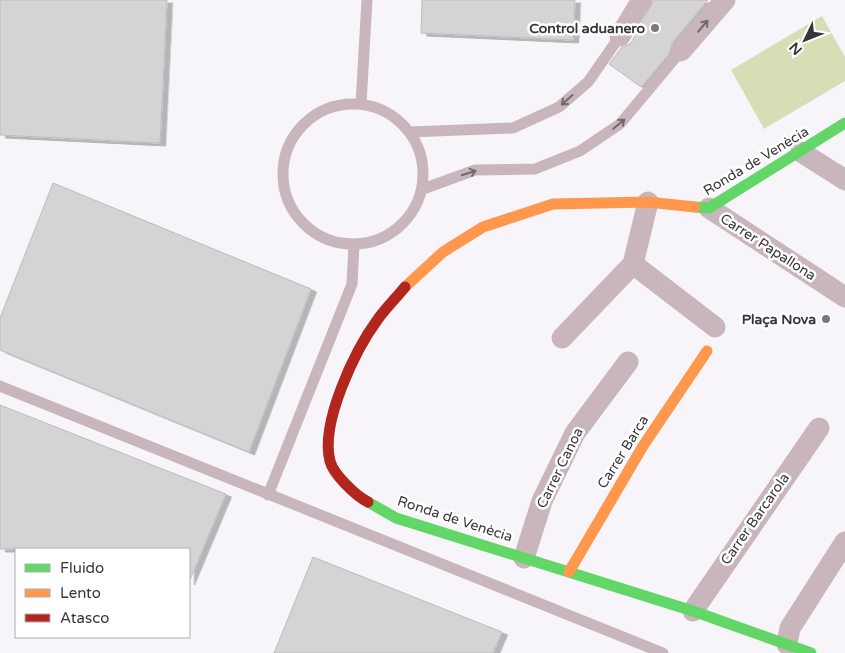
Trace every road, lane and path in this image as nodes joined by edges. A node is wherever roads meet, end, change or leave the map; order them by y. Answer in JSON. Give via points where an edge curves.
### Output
{"nodes":[{"id":1,"x":367,"y":0,"type":"edge"},
{"id":2,"x":642,"y":0,"type":"edge"},
{"id":3,"x":725,"y":0,"type":"edge"},
{"id":4,"x":620,"y":36,"type":"joint"},
{"id":5,"x":681,"y":51,"type":"joint"},
{"id":6,"x":361,"y":104,"type":"junction"},
{"id":7,"x":845,"y":123,"type":"edge"},
{"id":8,"x":410,"y":132,"type":"junction"},
{"id":9,"x":801,"y":152,"type":"junction"},
{"id":10,"x":845,"y":180,"type":"edge"},
{"id":11,"x":423,"y":189,"type":"junction"},
{"id":12,"x":648,"y":202,"type":"junction"},
{"id":13,"x":709,"y":208,"type":"junction"},
{"id":14,"x":354,"y":245,"type":"junction"},
{"id":15,"x":633,"y":264,"type":"junction"},
{"id":16,"x":836,"y":292,"type":"edge"},
{"id":17,"x":715,"y":327,"type":"dead end"},
{"id":18,"x":562,"y":338,"type":"dead end"},
{"id":19,"x":707,"y":352,"type":"dead end"},
{"id":20,"x":628,"y":362,"type":"dead end"},
{"id":21,"x":0,"y":386,"type":"edge"},
{"id":22,"x":820,"y":428,"type":"dead end"},
{"id":23,"x":268,"y":495,"type":"junction"},
{"id":24,"x":845,"y":542,"type":"edge"},
{"id":25,"x":524,"y":558,"type":"junction"},
{"id":26,"x":569,"y":572,"type":"junction"},
{"id":27,"x":693,"y":611,"type":"junction"},
{"id":28,"x":786,"y":644,"type":"junction"},
{"id":29,"x":663,"y":653,"type":"edge"},
{"id":30,"x":811,"y":653,"type":"edge"}],
"edges":[{"from":1,"to":6,"type":"lane"},
{"from":2,"to":4,"type":"street"},
{"from":5,"to":3,"type":"street","one_way":true},
{"from":4,"to":8,"type":"lane","one_way":true,"via":[[588,82],[559,107],[513,128]]},
{"from":11,"to":5,"type":"lane","one_way":true,"via":[[475,170],[535,170],[580,151],[620,124]]},
{"from":6,"to":8,"type":"lane","via":[[380,108]]},
{"from":6,"to":14,"type":"lane","via":[[338,105],[317,113],[299,128],[288,148],[282,171],[285,194],[295,214],[311,231],[332,241]]},
{"from":7,"to":9,"type":"street","name":"Ronda de Venècia"},
{"from":8,"to":11,"type":"lane","via":[[423,162]]},
{"from":9,"to":10,"type":"street"},
{"from":9,"to":13,"type":"street","name":"Ronda de Venècia"},
{"from":11,"to":14,"type":"lane","via":[[414,211],[398,229],[378,241]]},
{"from":12,"to":13,"type":"street","name":"Ronda de Venècia"},
{"from":12,"to":15,"type":"street"},
{"from":12,"to":25,"type":"street","name":"Ronda de Venècia","via":[[553,204],[483,227],[443,252],[411,279],[377,320],[348,371],[329,426],[330,462],[355,495],[396,518]]},
{"from":13,"to":16,"type":"street","name":"Carrer Papallona"},
{"from":14,"to":23,"type":"lane","via":[[352,284]]},
{"from":15,"to":17,"type":"street"},
{"from":15,"to":18,"type":"street"},
{"from":19,"to":26,"type":"street","name":"Carrer Barca","via":[[643,446]]},
{"from":20,"to":25,"type":"street","name":"Carrer Canoa","via":[[575,433],[542,502]]},
{"from":21,"to":23,"type":"lane"},
{"from":22,"to":27,"type":"street","name":"Carrer Barcarola"},
{"from":23,"to":29,"type":"lane"},
{"from":24,"to":28,"type":"street","via":[[790,628]]},
{"from":25,"to":26,"type":"street","name":"Ronda de Venècia"},
{"from":26,"to":27,"type":"street","name":"Ronda de Venècia"},
{"from":27,"to":28,"type":"street","name":"Ronda de Venècia"},
{"from":28,"to":30,"type":"street","name":"Ronda de Venècia"}]}
